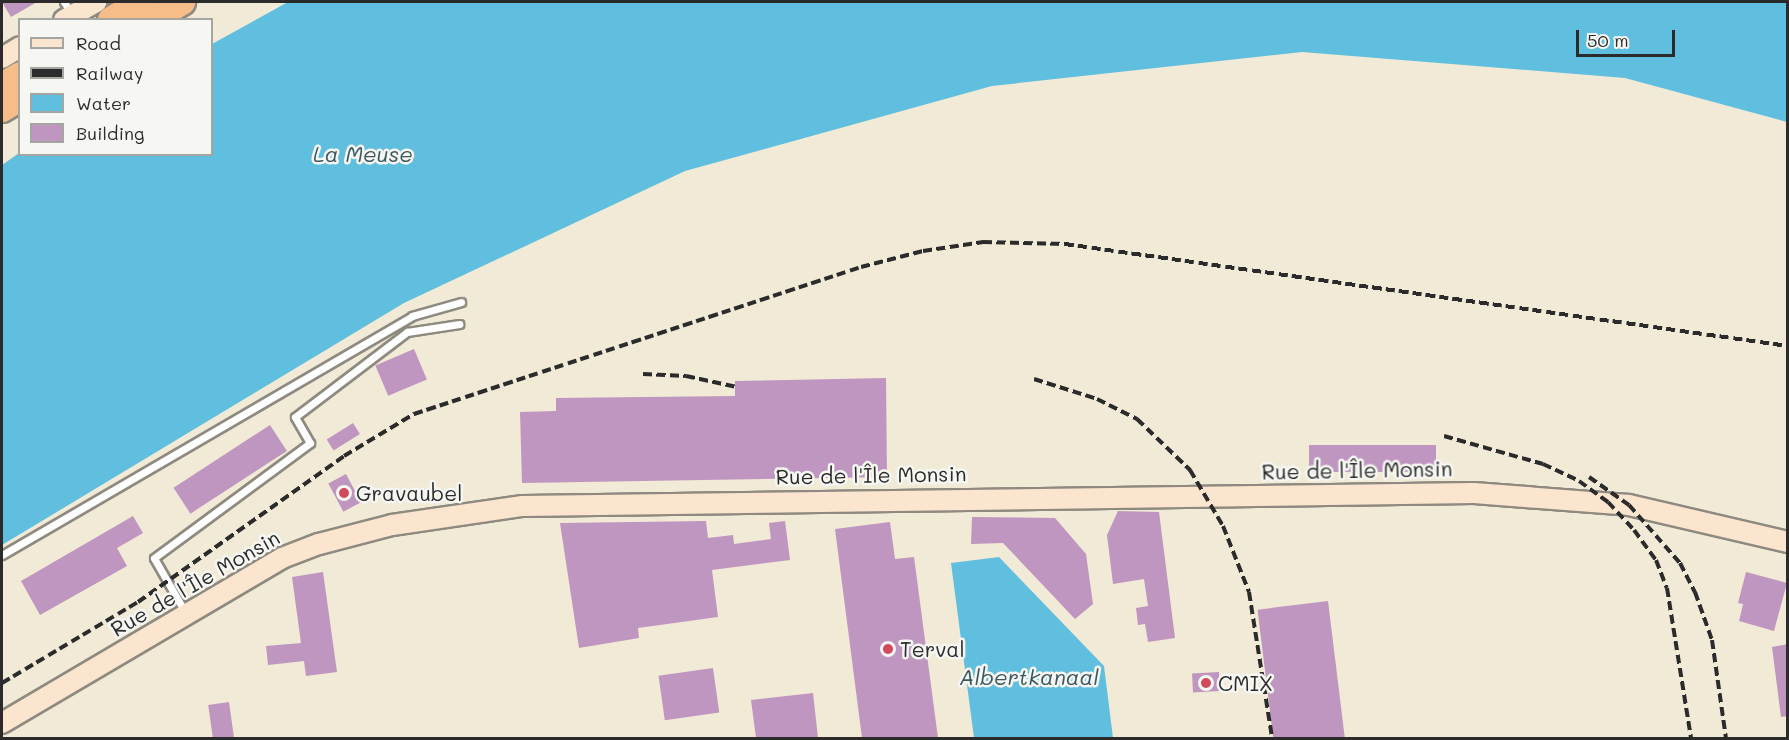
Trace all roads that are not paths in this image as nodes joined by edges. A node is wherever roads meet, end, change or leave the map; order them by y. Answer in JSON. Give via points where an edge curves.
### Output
{"nodes":[{"id":1,"x":96,"y":2,"type":"edge"},
{"id":2,"x":141,"y":2,"type":"edge"},
{"id":3,"x":182,"y":2,"type":"edge"},
{"id":4,"x":66,"y":12,"type":"edge"},
{"id":5,"x":114,"y":18,"type":"edge"},
{"id":6,"x":154,"y":18,"type":"edge"},
{"id":7,"x":18,"y":48,"type":"edge"},
{"id":8,"x":2,"y":58,"type":"edge"},
{"id":9,"x":18,"y":76,"type":"edge"},
{"id":10,"x":2,"y":86,"type":"edge"},
{"id":11,"x":18,"y":99,"type":"edge"},
{"id":12,"x":2,"y":109,"type":"edge"},
{"id":13,"x":460,"y":302,"type":"dead end"},
{"id":14,"x":459,"y":324,"type":"dead end"},
{"id":15,"x":1788,"y":542,"type":"edge"},
{"id":16,"x":2,"y":555,"type":"edge"},
{"id":17,"x":186,"y":614,"type":"junction"},
{"id":18,"x":2,"y":723,"type":"edge"}],
"edges":[{"from":1,"to":4,"type":"street"},
{"from":2,"to":5,"type":"highway"},
{"from":3,"to":6,"type":"highway"},
{"from":7,"to":8,"type":"street"},
{"from":9,"to":10,"type":"highway"},
{"from":11,"to":12,"type":"highway"},
{"from":13,"to":16,"type":"lane","via":[[412,316]]},
{"from":14,"to":17,"type":"lane","via":[[407,332],[304,410],[295,417],[310,443],[154,558]]},
{"from":15,"to":17,"type":"street","name":"Rue de l'Île Monsin","via":[[1629,505],[1474,493],[566,503],[427,518],[319,544],[263,568]]},
{"from":17,"to":18,"type":"street","name":"Rue de l'Île Monsin"}]}
